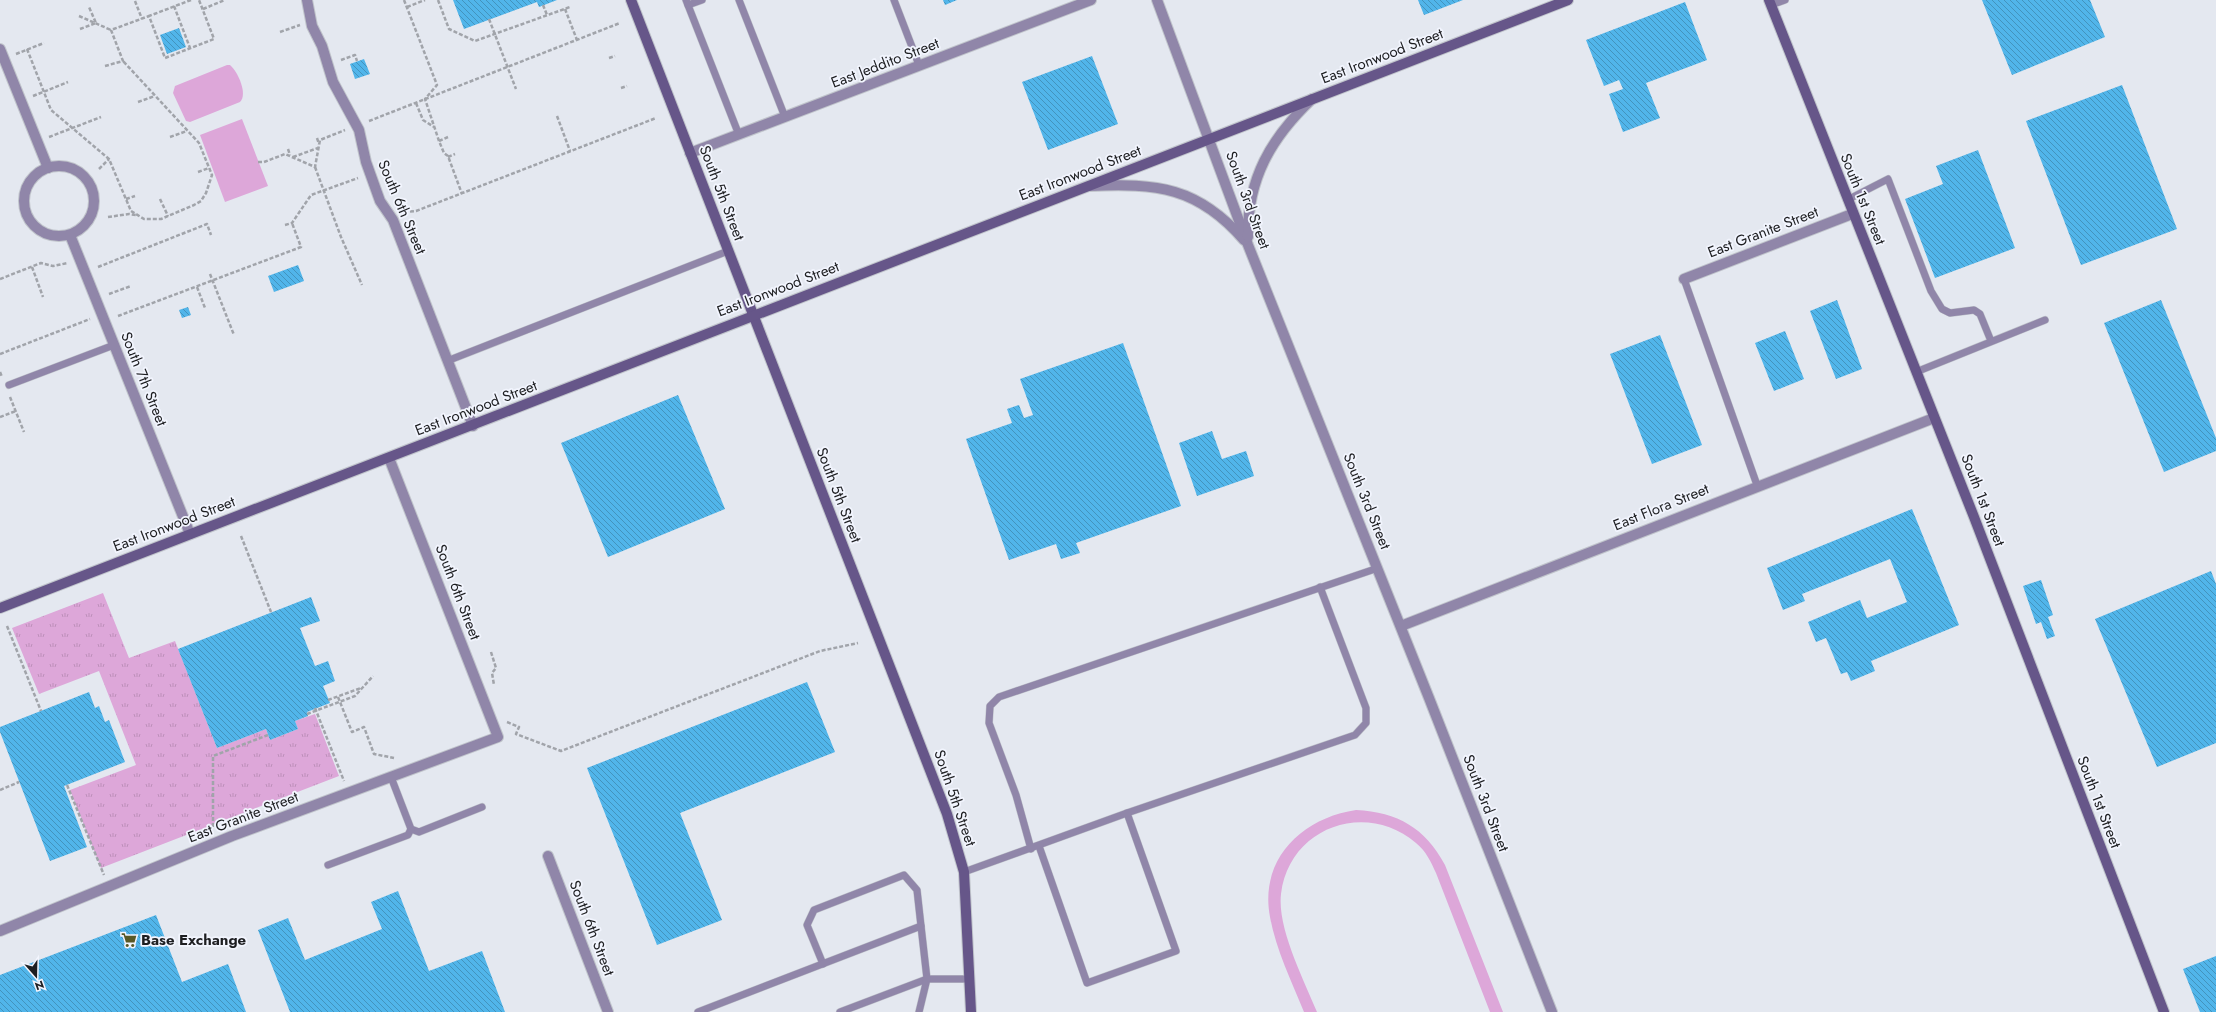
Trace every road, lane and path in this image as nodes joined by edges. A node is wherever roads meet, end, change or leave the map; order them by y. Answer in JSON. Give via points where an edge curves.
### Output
{"nodes":[{"id":1,"x":135,"y":0,"type":"edge"},
{"id":2,"x":191,"y":0,"type":"edge"},
{"id":3,"x":199,"y":0,"type":"edge"},
{"id":4,"x":225,"y":0,"type":"edge"},
{"id":5,"x":307,"y":0,"type":"edge"},
{"id":6,"x":404,"y":0,"type":"edge"},
{"id":7,"x":425,"y":0,"type":"edge"},
{"id":8,"x":438,"y":0,"type":"edge"},
{"id":9,"x":631,"y":0,"type":"edge"},
{"id":10,"x":702,"y":0,"type":"edge"},
{"id":11,"x":739,"y":0,"type":"edge"},
{"id":12,"x":894,"y":0,"type":"edge"},
{"id":13,"x":1091,"y":0,"type":"edge"},
{"id":14,"x":1157,"y":0,"type":"edge"},
{"id":15,"x":1568,"y":0,"type":"edge"},
{"id":16,"x":1785,"y":0,"type":"edge"},
{"id":17,"x":218,"y":1,"type":"edge"},
{"id":18,"x":1768,"y":2,"type":"edge"},
{"id":19,"x":687,"y":3,"type":"edge"},
{"id":20,"x":543,"y":5,"type":"dead end"},
{"id":21,"x":174,"y":6,"type":"junction"},
{"id":22,"x":89,"y":7,"type":"dead end"},
{"id":23,"x":407,"y":7,"type":"junction"},
{"id":24,"x":570,"y":7,"type":"dead end"},
{"id":25,"x":203,"y":9,"type":"junction"},
{"id":26,"x":565,"y":9,"type":"junction"},
{"id":27,"x":547,"y":15,"type":"junction"},
{"id":28,"x":79,"y":16,"type":"dead end"},
{"id":29,"x":149,"y":16,"type":"junction"},
{"id":30,"x":142,"y":19,"type":"junction"},
{"id":31,"x":490,"y":19,"type":"dead end"},
{"id":32,"x":311,"y":20,"type":"junction"},
{"id":33,"x":96,"y":23,"type":"junction"},
{"id":34,"x":620,"y":23,"type":"dead end"},
{"id":35,"x":80,"y":29,"type":"dead end"},
{"id":36,"x":111,"y":30,"type":"junction"},
{"id":37,"x":280,"y":32,"type":"dead end"},
{"id":38,"x":495,"y":33,"type":"junction"},
{"id":39,"x":577,"y":40,"type":"junction"},
{"id":40,"x":44,"y":43,"type":"dead end"},
{"id":41,"x":190,"y":48,"type":"junction"},
{"id":42,"x":27,"y":49,"type":"junction"},
{"id":43,"x":2,"y":54,"type":"edge"},
{"id":44,"x":615,"y":56,"type":"dead end"},
{"id":45,"x":609,"y":58,"type":"dead end"},
{"id":46,"x":123,"y":61,"type":"junction"},
{"id":47,"x":357,"y":62,"type":"dead end"},
{"id":48,"x":328,"y":65,"type":"junction"},
{"id":49,"x":919,"y":65,"type":"junction"},
{"id":50,"x":105,"y":66,"type":"dead end"},
{"id":51,"x":508,"y":67,"type":"junction"},
{"id":52,"x":68,"y":82,"type":"dead end"},
{"id":53,"x":627,"y":86,"type":"dead end"},
{"id":54,"x":621,"y":88,"type":"dead end"},
{"id":55,"x":516,"y":89,"type":"dead end"},
{"id":56,"x":44,"y":92,"type":"junction"},
{"id":57,"x":155,"y":96,"type":"junction"},
{"id":58,"x":1312,"y":99,"type":"junction"},
{"id":59,"x":21,"y":100,"type":"junction"},
{"id":60,"x":425,"y":100,"type":"junction"},
{"id":61,"x":138,"y":102,"type":"dead end"},
{"id":62,"x":416,"y":103,"type":"junction"},
{"id":63,"x":557,"y":116,"type":"dead end"},
{"id":64,"x":101,"y":117,"type":"dead end"},
{"id":65,"x":785,"y":117,"type":"junction"},
{"id":66,"x":656,"y":118,"type":"dead end"},
{"id":67,"x":356,"y":126,"type":"junction"},
{"id":68,"x":434,"y":127,"type":"junction"},
{"id":69,"x":73,"y":128,"type":"junction"},
{"id":70,"x":187,"y":131,"type":"junction"},
{"id":71,"x":739,"y":135,"type":"junction"},
{"id":72,"x":170,"y":137,"type":"dead end"},
{"id":73,"x":448,"y":137,"type":"dead end"},
{"id":74,"x":317,"y":138,"type":"dead end"},
{"id":75,"x":1210,"y":139,"type":"junction"},
{"id":76,"x":37,"y":141,"type":"junction"},
{"id":77,"x":439,"y":141,"type":"junction"},
{"id":78,"x":319,"y":144,"type":"junction"},
{"id":79,"x":318,"y":148,"type":"junction"},
{"id":80,"x":288,"y":149,"type":"dead end"},
{"id":81,"x":570,"y":151,"type":"junction"},
{"id":82,"x":690,"y":153,"type":"junction"},
{"id":83,"x":455,"y":154,"type":"dead end"},
{"id":84,"x":292,"y":157,"type":"junction"},
{"id":85,"x":448,"y":157,"type":"junction"},
{"id":86,"x":109,"y":159,"type":"junction"},
{"id":87,"x":258,"y":162,"type":"dead end"},
{"id":88,"x":315,"y":167,"type":"junction"},
{"id":89,"x":48,"y":168,"type":"junction"},
{"id":90,"x":209,"y":168,"type":"junction"},
{"id":91,"x":99,"y":169,"type":"dead end"},
{"id":92,"x":198,"y":172,"type":"dead end"},
{"id":93,"x":370,"y":174,"type":"junction"},
{"id":94,"x":1087,"y":186,"type":"junction"},
{"id":95,"x":324,"y":190,"type":"junction"},
{"id":96,"x":462,"y":194,"type":"junction"},
{"id":97,"x":135,"y":196,"type":"dead end"},
{"id":98,"x":126,"y":199,"type":"junction"},
{"id":99,"x":160,"y":199,"type":"dead end"},
{"id":100,"x":1847,"y":200,"type":"junction"},
{"id":101,"x":1852,"y":214,"type":"junction"},
{"id":102,"x":137,"y":215,"type":"junction"},
{"id":103,"x":168,"y":216,"type":"junction"},
{"id":104,"x":108,"y":217,"type":"dead end"},
{"id":105,"x":391,"y":217,"type":"junction"},
{"id":106,"x":292,"y":223,"type":"junction"},
{"id":107,"x":285,"y":225,"type":"dead end"},
{"id":108,"x":70,"y":234,"type":"junction"},
{"id":109,"x":211,"y":235,"type":"dead end"},
{"id":110,"x":1248,"y":245,"type":"junction"},
{"id":111,"x":728,"y":250,"type":"junction"},
{"id":112,"x":70,"y":262,"type":"dead end"},
{"id":113,"x":32,"y":267,"type":"junction"},
{"id":114,"x":101,"y":273,"type":"dead end"},
{"id":115,"x":210,"y":274,"type":"dead end"},
{"id":116,"x":0,"y":279,"type":"edge"},
{"id":117,"x":1684,"y":279,"type":"joint"},
{"id":118,"x":212,"y":281,"type":"junction"},
{"id":119,"x":362,"y":285,"type":"dead end"},
{"id":120,"x":131,"y":286,"type":"dead end"},
{"id":121,"x":106,"y":287,"type":"dead end"},
{"id":122,"x":197,"y":287,"type":"junction"},
{"id":123,"x":109,"y":294,"type":"junction"},
{"id":124,"x":43,"y":297,"type":"dead end"},
{"id":125,"x":111,"y":300,"type":"dead end"},
{"id":126,"x":205,"y":308,"type":"dead end"},
{"id":127,"x":116,"y":312,"type":"dead end"},
{"id":128,"x":754,"y":315,"type":"junction"},
{"id":129,"x":92,"y":318,"type":"dead end"},
{"id":130,"x":2045,"y":320,"type":"dead end"},
{"id":131,"x":234,"y":335,"type":"dead end"},
{"id":132,"x":1991,"y":341,"type":"junction"},
{"id":133,"x":114,"y":345,"type":"junction"},
{"id":134,"x":0,"y":354,"type":"edge"},
{"id":135,"x":447,"y":360,"type":"junction"},
{"id":136,"x":0,"y":372,"type":"edge"},
{"id":137,"x":1916,"y":372,"type":"junction"},
{"id":138,"x":3,"y":378,"type":"dead end"},
{"id":139,"x":8,"y":388,"type":"joint"},
{"id":140,"x":16,"y":411,"type":"junction"},
{"id":141,"x":0,"y":417,"type":"edge"},
{"id":142,"x":1934,"y":418,"type":"junction"},
{"id":143,"x":473,"y":426,"type":"junction"},
{"id":144,"x":24,"y":432,"type":"dead end"},
{"id":145,"x":389,"y":458,"type":"junction"},
{"id":146,"x":1757,"y":485,"type":"junction"},
{"id":147,"x":190,"y":534,"type":"junction"},
{"id":148,"x":241,"y":536,"type":"dead end"},
{"id":149,"x":1378,"y":568,"type":"junction"},
{"id":150,"x":1320,"y":587,"type":"junction"},
{"id":151,"x":0,"y":608,"type":"edge"},
{"id":152,"x":271,"y":612,"type":"dead end"},
{"id":153,"x":7,"y":626,"type":"dead end"},
{"id":154,"x":1401,"y":626,"type":"junction"},
{"id":155,"x":858,"y":644,"type":"dead end"},
{"id":156,"x":491,"y":652,"type":"dead end"},
{"id":157,"x":373,"y":676,"type":"dead end"},
{"id":158,"x":362,"y":688,"type":"junction"},
{"id":159,"x":496,"y":690,"type":"dead end"},
{"id":160,"x":338,"y":697,"type":"junction"},
{"id":161,"x":328,"y":700,"type":"dead end"},
{"id":162,"x":340,"y":702,"type":"junction"},
{"id":163,"x":316,"y":709,"type":"junction"},
{"id":164,"x":41,"y":711,"type":"dead end"},
{"id":165,"x":307,"y":714,"type":"dead end"},
{"id":166,"x":505,"y":716,"type":"dead end"},
{"id":167,"x":268,"y":735,"type":"dead end"},
{"id":168,"x":498,"y":737,"type":"joint"},
{"id":169,"x":394,"y":758,"type":"dead end"},
{"id":170,"x":391,"y":777,"type":"junction"},
{"id":171,"x":19,"y":782,"type":"dead end"},
{"id":172,"x":68,"y":784,"type":"dead end"},
{"id":173,"x":0,"y":790,"type":"edge"},
{"id":174,"x":349,"y":793,"type":"junction"},
{"id":175,"x":482,"y":807,"type":"dead end"},
{"id":176,"x":1127,"y":813,"type":"junction"},
{"id":177,"x":213,"y":827,"type":"dead end"},
{"id":178,"x":411,"y":830,"type":"junction"},
{"id":179,"x":1039,"y":846,"type":"junction"},
{"id":180,"x":1031,"y":849,"type":"junction"},
{"id":181,"x":548,"y":856,"type":"dead end"},
{"id":182,"x":328,"y":865,"type":"dead end"},
{"id":183,"x":964,"y":872,"type":"junction"},
{"id":184,"x":109,"y":887,"type":"junction"},
{"id":185,"x":921,"y":926,"type":"junction"},
{"id":186,"x":0,"y":931,"type":"edge"},
{"id":187,"x":823,"y":964,"type":"junction"},
{"id":188,"x":927,"y":979,"type":"junction"},
{"id":189,"x":968,"y":979,"type":"junction"},
{"id":190,"x":608,"y":1012,"type":"edge"},
{"id":191,"x":698,"y":1012,"type":"edge"},
{"id":192,"x":840,"y":1012,"type":"edge"},
{"id":193,"x":919,"y":1012,"type":"edge"},
{"id":194,"x":971,"y":1012,"type":"edge"},
{"id":195,"x":1552,"y":1012,"type":"edge"},
{"id":196,"x":2164,"y":1012,"type":"edge"}],
"edges":[{"from":1,"to":30,"type":"path"},
{"from":2,"to":21,"type":"path"},
{"from":3,"to":25,"type":"path"},
{"from":4,"to":17,"type":"path"},
{"from":5,"to":32,"type":"street","name":"South 6th Street"},
{"from":6,"to":23,"type":"path"},
{"from":7,"to":23,"type":"path"},
{"from":8,"to":38,"type":"path","via":[[449,28],[475,41]]},
{"from":9,"to":82,"type":"street","name":"South 5th Street"},
{"from":10,"to":19,"type":"lane"},
{"from":11,"to":65,"type":"lane"},
{"from":12,"to":49,"type":"lane"},
{"from":13,"to":49,"type":"street","name":"East Jeddito Street"},
{"from":14,"to":75,"type":"street","name":"South 3rd Street"},
{"from":15,"to":58,"type":"street","name":"East Ironwood Street"},
{"from":16,"to":18,"type":"lane"},
{"from":17,"to":25,"type":"path"},
{"from":18,"to":100,"type":"street","name":"South 1st Street"},
{"from":19,"to":71,"type":"lane"},
{"from":20,"to":27,"type":"path"},
{"from":21,"to":29,"type":"path"},
{"from":21,"to":41,"type":"path"},
{"from":22,"to":33,"type":"path"},
{"from":23,"to":60,"type":"path","via":[[436,85]]},
{"from":24,"to":26,"type":"path"},
{"from":25,"to":41,"type":"path","via":[[214,39]]},
{"from":26,"to":27,"type":"path"},
{"from":26,"to":39,"type":"path"},
{"from":27,"to":38,"type":"path"},
{"from":28,"to":33,"type":"path"},
{"from":29,"to":30,"type":"path"},
{"from":29,"to":41,"type":"path","via":[[165,58]]},
{"from":30,"to":36,"type":"path"},
{"from":31,"to":38,"type":"path"},
{"from":32,"to":37,"type":"path"},
{"from":32,"to":48,"type":"street","name":"South 6th Street"},
{"from":33,"to":35,"type":"path"},
{"from":33,"to":36,"type":"path"},
{"from":34,"to":39,"type":"path"},
{"from":36,"to":46,"type":"path"},
{"from":38,"to":51,"type":"path"},
{"from":39,"to":51,"type":"path"},
{"from":40,"to":42,"type":"path"},
{"from":42,"to":43,"type":"path"},
{"from":42,"to":56,"type":"path"},
{"from":43,"to":59,"type":"street"},
{"from":44,"to":45,"type":"path"},
{"from":46,"to":50,"type":"path"},
{"from":46,"to":57,"type":"path"},
{"from":47,"to":48,"type":"path","via":[[355,55]]},
{"from":48,"to":67,"type":"street","name":"South 6th Street"},
{"from":49,"to":65,"type":"street","name":"East Jeddito Street"},
{"from":51,"to":55,"type":"path"},
{"from":51,"to":60,"type":"path"},
{"from":52,"to":56,"type":"path"},
{"from":53,"to":54,"type":"path"},
{"from":56,"to":59,"type":"path"},
{"from":56,"to":69,"type":"path","via":[[51,110]]},
{"from":57,"to":61,"type":"path"},
{"from":57,"to":70,"type":"path"},
{"from":58,"to":75,"type":"street","name":"East Ironwood Street"},
{"from":58,"to":110,"type":"street","via":[[1277,138],[1258,175],[1248,213]]},
{"from":59,"to":76,"type":"street"},
{"from":60,"to":62,"type":"path"},
{"from":60,"to":68,"type":"path"},
{"from":62,"to":67,"type":"path"},
{"from":62,"to":68,"type":"path","via":[[423,120]]},
{"from":63,"to":81,"type":"path"},
{"from":64,"to":69,"type":"path"},
{"from":65,"to":71,"type":"street","name":"East Jeddito Street"},
{"from":66,"to":81,"type":"path"},
{"from":67,"to":78,"type":"path","via":[[320,140]]},
{"from":67,"to":93,"type":"street","name":"South 6th Street"},
{"from":68,"to":77,"type":"path"},
{"from":69,"to":76,"type":"path"},
{"from":69,"to":86,"type":"path"},
{"from":70,"to":72,"type":"path"},
{"from":70,"to":90,"type":"path","via":[[199,143]]},
{"from":71,"to":82,"type":"street","name":"East Jeddito Street"},
{"from":73,"to":77,"type":"path"},
{"from":74,"to":78,"type":"path"},
{"from":75,"to":94,"type":"street","name":"East Ironwood Street"},
{"from":75,"to":110,"type":"street","name":"South 3rd Street"},
{"from":76,"to":89,"type":"street"},
{"from":77,"to":85,"type":"path"},
{"from":78,"to":79,"type":"path"},
{"from":79,"to":84,"type":"path"},
{"from":79,"to":88,"type":"path"},
{"from":80,"to":84,"type":"path"},
{"from":81,"to":96,"type":"path"},
{"from":82,"to":111,"type":"street","name":"South 5th Street"},
{"from":83,"to":85,"type":"path"},
{"from":84,"to":87,"type":"path","via":[[285,154]]},
{"from":84,"to":88,"type":"path"},
{"from":85,"to":96,"type":"path"},
{"from":86,"to":91,"type":"path"},
{"from":86,"to":98,"type":"path"},
{"from":88,"to":95,"type":"path"},
{"from":89,"to":108,"type":"street","via":[[58,166],[79,172],[92,190],[93,212],[88,222]]},
{"from":89,"to":108,"type":"street","via":[[37,174],[29,183],[24,194],[24,207],[36,228],[46,234]]},
{"from":90,"to":92,"type":"path"},
{"from":90,"to":103,"type":"path","via":[[211,182],[200,200]]},
{"from":93,"to":95,"type":"path"},
{"from":93,"to":105,"type":"street","name":"South 6th Street","via":[[380,201]]},
{"from":94,"to":110,"type":"street","via":[[1152,187],[1190,196],[1220,215]]},
{"from":94,"to":128,"type":"street","name":"East Ironwood Street"},
{"from":95,"to":106,"type":"path","via":[[311,195]]},
{"from":95,"to":119,"type":"path"},
{"from":96,"to":105,"type":"path"},
{"from":97,"to":98,"type":"path"},
{"from":98,"to":102,"type":"path","via":[[131,211]]},
{"from":99,"to":103,"type":"path"},
{"from":100,"to":101,"type":"street","name":"South 1st Street"},
{"from":100,"to":132,"type":"lane","via":[[1888,179],[1936,300],[1942,309],[1950,313],[1974,310],[1980,314]]},
{"from":101,"to":117,"type":"street","name":"East Granite Street"},
{"from":101,"to":137,"type":"street","name":"South 1st Street"},
{"from":102,"to":103,"type":"path","via":[[152,220]]},
{"from":102,"to":104,"type":"path"},
{"from":105,"to":135,"type":"street","name":"South 6th Street"},
{"from":106,"to":107,"type":"path"},
{"from":106,"to":118,"type":"path","via":[[301,247]]},
{"from":108,"to":133,"type":"street","name":"South 7th Street"},
{"from":109,"to":114,"type":"path","via":[[207,224],[98,266]]},
{"from":110,"to":149,"type":"street","name":"South 3rd Street"},
{"from":111,"to":128,"type":"street","name":"South 5th Street"},
{"from":111,"to":135,"type":"lane"},
{"from":112,"to":113,"type":"path","via":[[52,266],[41,263]]},
{"from":113,"to":116,"type":"path"},
{"from":113,"to":124,"type":"path"},
{"from":115,"to":118,"type":"path"},
{"from":117,"to":146,"type":"lane"},
{"from":118,"to":122,"type":"path"},
{"from":118,"to":131,"type":"path"},
{"from":120,"to":123,"type":"path"},
{"from":121,"to":123,"type":"path"},
{"from":122,"to":126,"type":"path"},
{"from":122,"to":127,"type":"path","via":[[118,318]]},
{"from":123,"to":125,"type":"path"},
{"from":128,"to":143,"type":"street","name":"East Ironwood Street"},
{"from":128,"to":183,"type":"street","name":"South 5th Street","via":[[947,814]]},
{"from":129,"to":134,"type":"path"},
{"from":130,"to":132,"type":"lane"},
{"from":132,"to":137,"type":"lane"},
{"from":133,"to":139,"type":"lane"},
{"from":133,"to":147,"type":"street","name":"South 7th Street"},
{"from":135,"to":143,"type":"street","name":"South 6th Street"},
{"from":136,"to":138,"type":"path"},
{"from":137,"to":142,"type":"street","name":"South 1st Street"},
{"from":139,"to":140,"type":"path"},
{"from":140,"to":141,"type":"path"},
{"from":140,"to":144,"type":"path"},
{"from":142,"to":146,"type":"street","name":"East Flora Street"},
{"from":142,"to":196,"type":"street","name":"South 1st Street"},
{"from":143,"to":145,"type":"street","name":"East Ironwood Street"},
{"from":145,"to":147,"type":"street","name":"East Ironwood Street"},
{"from":145,"to":168,"type":"street","name":"South 6th Street"},
{"from":146,"to":154,"type":"street","name":"East Flora Street"},
{"from":147,"to":151,"type":"street","name":"East Ironwood Street"},
{"from":148,"to":152,"type":"path"},
{"from":149,"to":150,"type":"lane"},
{"from":149,"to":154,"type":"street","name":"South 3rd Street"},
{"from":150,"to":176,"type":"lane","via":[[1366,708],[1366,723],[1355,735]]},
{"from":150,"to":180,"type":"lane","via":[[999,697],[990,706],[989,723],[1016,795]]},
{"from":153,"to":164,"type":"path"},
{"from":154,"to":195,"type":"street","name":"South 3rd Street"},
{"from":155,"to":166,"type":"path","via":[[820,650],[561,751],[516,734],[519,727],[507,722]]},
{"from":156,"to":159,"type":"path","via":[[496,668],[492,673]]},
{"from":157,"to":158,"type":"path"},
{"from":158,"to":160,"type":"path"},
{"from":158,"to":162,"type":"path","via":[[354,696]]},
{"from":160,"to":161,"type":"path"},
{"from":160,"to":162,"type":"path"},
{"from":162,"to":163,"type":"path"},
{"from":162,"to":169,"type":"path","via":[[352,732],[364,727],[374,754]]},
{"from":163,"to":165,"type":"path"},
{"from":163,"to":174,"type":"path"},
{"from":167,"to":177,"type":"path","via":[[213,756]]},
{"from":168,"to":170,"type":"street","name":"East Granite Street"},
{"from":170,"to":174,"type":"street","name":"East Granite Street"},
{"from":170,"to":178,"type":"lane"},
{"from":171,"to":173,"type":"path"},
{"from":172,"to":184,"type":"path"},
{"from":174,"to":184,"type":"street","name":"East Granite Street","via":[[232,836]]},
{"from":175,"to":178,"type":"lane","via":[[418,832]]},
{"from":176,"to":179,"type":"lane"},
{"from":176,"to":179,"type":"lane","via":[[1176,951],[1087,983]]},
{"from":178,"to":182,"type":"lane","via":[[408,835]]},
{"from":179,"to":180,"type":"lane"},
{"from":180,"to":183,"type":"lane"},
{"from":181,"to":190,"type":"street","name":"South 6th Street"},
{"from":183,"to":189,"type":"street","name":"South 5th Street"},
{"from":184,"to":186,"type":"street","name":"East Granite Street"},
{"from":185,"to":187,"type":"lane"},
{"from":185,"to":187,"type":"lane","via":[[917,890],[904,875],[814,910],[807,925]]},
{"from":185,"to":188,"type":"lane"},
{"from":187,"to":191,"type":"lane"},
{"from":188,"to":189,"type":"lane"},
{"from":188,"to":192,"type":"lane"},
{"from":188,"to":193,"type":"lane"},
{"from":189,"to":194,"type":"street","name":"South 5th Street"}]}
